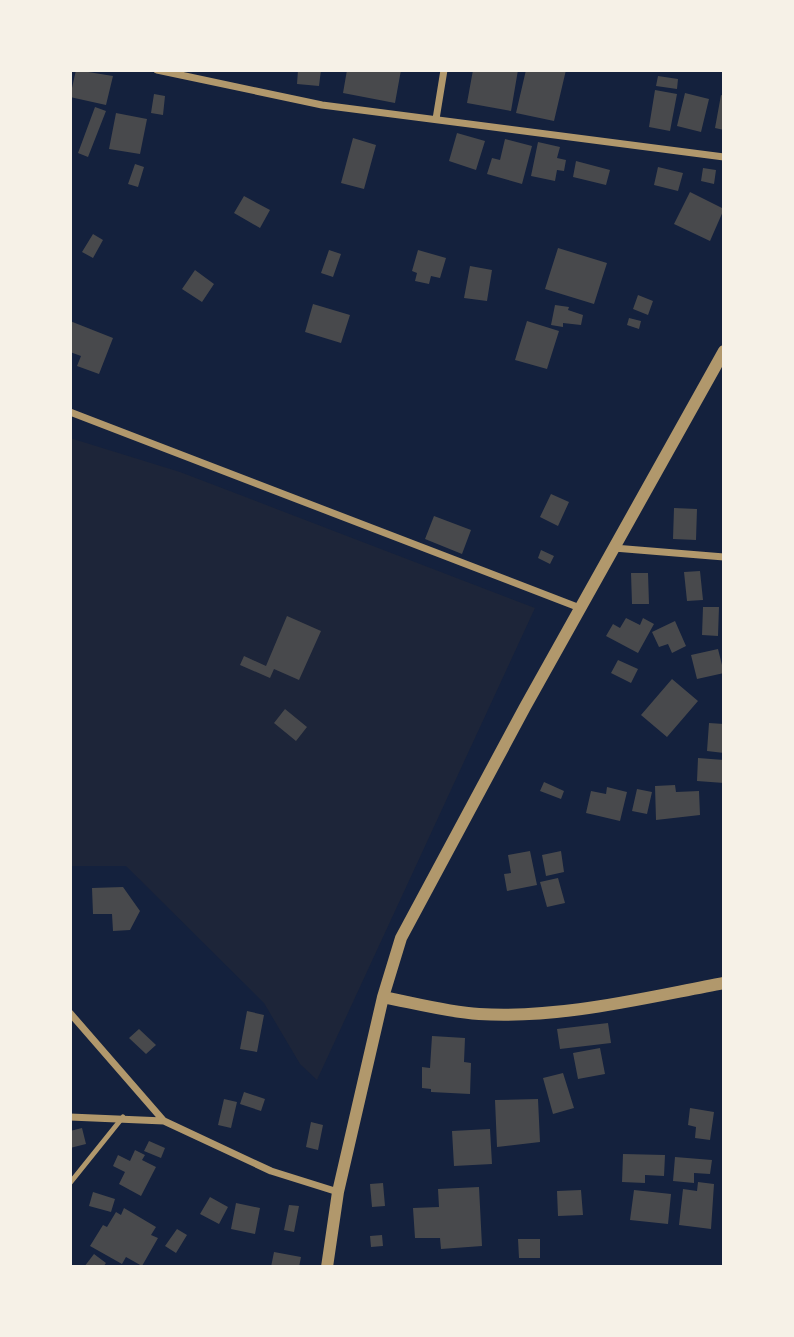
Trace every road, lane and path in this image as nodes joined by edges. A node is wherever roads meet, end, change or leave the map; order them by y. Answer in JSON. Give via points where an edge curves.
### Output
{"nodes":[{"id":1,"x":157,"y":70,"type":"edge"},
{"id":2,"x":444,"y":70,"type":"edge"},
{"id":3,"x":436,"y":119,"type":"junction"},
{"id":4,"x":724,"y":157,"type":"edge"},
{"id":5,"x":724,"y":351,"type":"edge"},
{"id":6,"x":70,"y":412,"type":"edge"},
{"id":7,"x":613,"y":547,"type":"junction"},
{"id":8,"x":724,"y":557,"type":"edge"},
{"id":9,"x":580,"y":608,"type":"junction"},
{"id":10,"x":724,"y":983,"type":"edge"},
{"id":11,"x":383,"y":997,"type":"junction"},
{"id":12,"x":70,"y":1013,"type":"edge"},
{"id":13,"x":70,"y":1117,"type":"edge"},
{"id":14,"x":123,"y":1117,"type":"junction"},
{"id":15,"x":164,"y":1121,"type":"junction"},
{"id":16,"x":70,"y":1183,"type":"edge"},
{"id":17,"x":338,"y":1192,"type":"junction"},
{"id":18,"x":327,"y":1267,"type":"edge"}],
"edges":[{"from":1,"to":3,"type":"street","via":[[322,105]]},
{"from":2,"to":3,"type":"street"},
{"from":3,"to":4,"type":"street"},
{"from":5,"to":7,"type":"street"},
{"from":6,"to":9,"type":"street"},
{"from":7,"to":8,"type":"street"},
{"from":7,"to":9,"type":"street"},
{"from":9,"to":11,"type":"street","via":[[401,938]]},
{"from":10,"to":11,"type":"street","via":[[577,1010],[525,1014],[477,1014]]},
{"from":11,"to":17,"type":"street"},
{"from":12,"to":15,"type":"street"},
{"from":13,"to":14,"type":"street"},
{"from":14,"to":15,"type":"street"},
{"from":14,"to":16,"type":"lane"},
{"from":15,"to":17,"type":"street","via":[[271,1171]]},
{"from":17,"to":18,"type":"street"}]}
